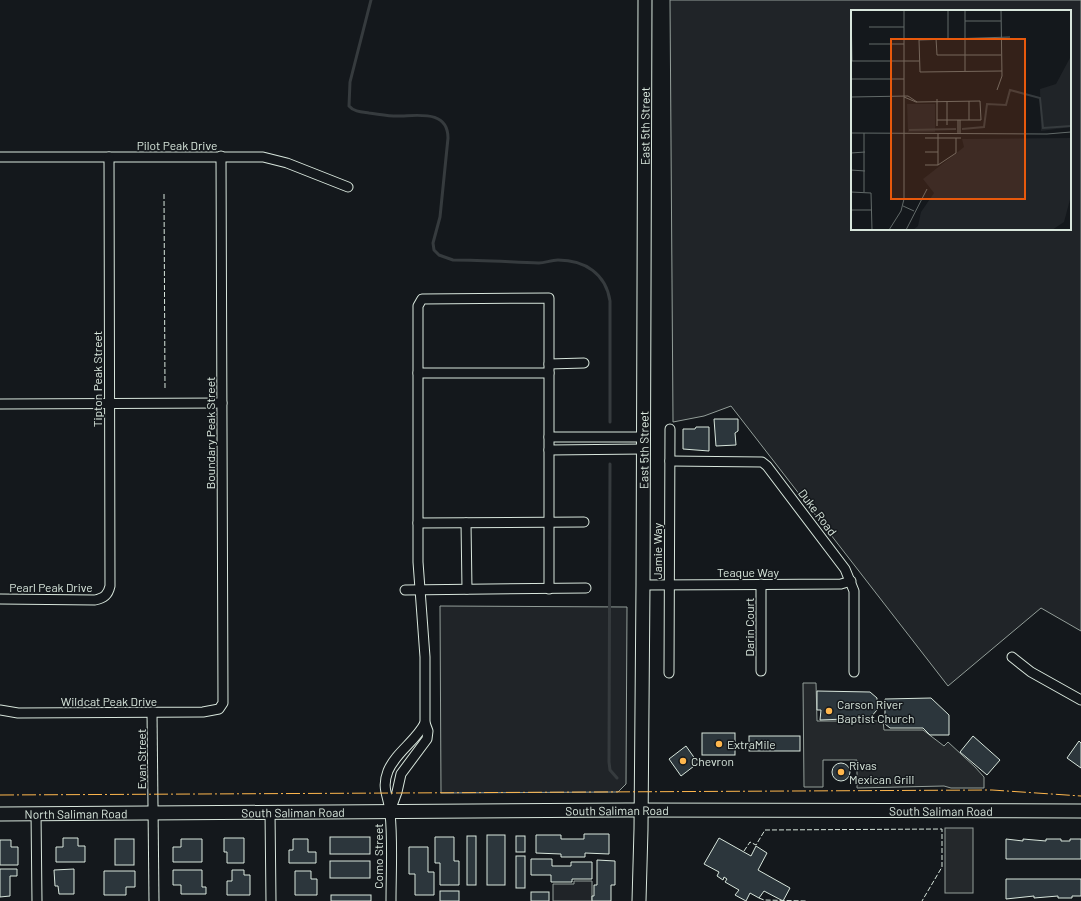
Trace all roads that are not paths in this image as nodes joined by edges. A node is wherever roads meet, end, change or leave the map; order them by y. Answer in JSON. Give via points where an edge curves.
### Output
{"nodes":[{"id":1,"x":645,"y":0,"type":"edge"},
{"id":2,"x":221,"y":156,"type":"junction"},
{"id":3,"x":109,"y":157,"type":"junction"},
{"id":4,"x":0,"y":158,"type":"edge"},
{"id":5,"x":348,"y":186,"type":"dead end"},
{"id":6,"x":584,"y":363,"type":"dead end"},
{"id":7,"x":549,"y":364,"type":"junction"},
{"id":8,"x":418,"y":373,"type":"junction"},
{"id":9,"x":549,"y":373,"type":"junction"},
{"id":10,"x":222,"y":403,"type":"junction"},
{"id":11,"x":0,"y":404,"type":"edge"},
{"id":12,"x":109,"y":404,"type":"junction"},
{"id":13,"x":670,"y":429,"type":"dead end"},
{"id":14,"x":549,"y":437,"type":"junction"},
{"id":15,"x":644,"y":443,"type":"junction"},
{"id":16,"x":549,"y":450,"type":"junction"},
{"id":17,"x":670,"y":461,"type":"junction"},
{"id":18,"x":549,"y":522,"type":"junction"},
{"id":19,"x":584,"y":522,"type":"dead end"},
{"id":20,"x":418,"y":523,"type":"junction"},
{"id":21,"x":466,"y":523,"type":"junction"},
{"id":22,"x":851,"y":581,"type":"junction"},
{"id":23,"x":669,"y":584,"type":"junction"},
{"id":24,"x":761,"y":584,"type":"junction"},
{"id":25,"x":643,"y":585,"type":"junction"},
{"id":26,"x":586,"y":588,"type":"dead end"},
{"id":27,"x":549,"y":589,"type":"junction"},
{"id":28,"x":405,"y":590,"type":"dead end"},
{"id":29,"x":420,"y":590,"type":"junction"},
{"id":30,"x":467,"y":590,"type":"junction"},
{"id":31,"x":103,"y":598,"type":"joint"},
{"id":32,"x":0,"y":599,"type":"edge"},
{"id":33,"x":1012,"y":657,"type":"dead end"},
{"id":34,"x":761,"y":671,"type":"dead end"},
{"id":35,"x":854,"y":672,"type":"dead end"},
{"id":36,"x":669,"y":673,"type":"dead end"},
{"id":37,"x":1081,"y":700,"type":"edge"},
{"id":38,"x":219,"y":709,"type":"joint"},
{"id":39,"x":0,"y":710,"type":"edge"},
{"id":40,"x":152,"y":712,"type":"junction"},
{"id":41,"x":642,"y":810,"type":"junction"},
{"id":42,"x":390,"y":811,"type":"junction"},
{"id":43,"x":1081,"y":811,"type":"edge"},
{"id":44,"x":270,"y":812,"type":"junction"},
{"id":45,"x":153,"y":813,"type":"junction"},
{"id":46,"x":0,"y":814,"type":"edge"},
{"id":47,"x":36,"y":814,"type":"junction"},
{"id":48,"x":37,"y":901,"type":"edge"},
{"id":49,"x":154,"y":901,"type":"edge"},
{"id":50,"x":271,"y":901,"type":"edge"},
{"id":51,"x":390,"y":901,"type":"edge"},
{"id":52,"x":639,"y":901,"type":"edge"}],
"edges":[{"from":1,"to":15,"type":"main road","name":"East 5th Street"},
{"from":2,"to":3,"type":"street","name":"Pilot Peak Drive"},
{"from":2,"to":5,"type":"street","name":"Pilot Peak Drive","via":[[274,159]]},
{"from":2,"to":10,"type":"street","name":"Boundary Peak Street"},
{"from":3,"to":4,"type":"street","name":"Pilot Peak Drive"},
{"from":3,"to":12,"type":"street","name":"Tipton Peak Street"},
{"from":6,"to":7,"type":"street"},
{"from":7,"to":8,"type":"street","via":[[549,298],[423,298],[418,306]]},
{"from":7,"to":9,"type":"street"},
{"from":8,"to":9,"type":"street"},
{"from":8,"to":20,"type":"street"},
{"from":9,"to":14,"type":"street"},
{"from":10,"to":12,"type":"street"},
{"from":10,"to":38,"type":"street","name":"Boundary Peak Street","via":[[224,693]]},
{"from":11,"to":12,"type":"street"},
{"from":12,"to":31,"type":"street","name":"Tipton Peak Street","via":[[110,586]]},
{"from":13,"to":17,"type":"street","name":"Jamie Way"},
{"from":14,"to":15,"type":"street"},
{"from":14,"to":16,"type":"street"},
{"from":15,"to":16,"type":"street"},
{"from":15,"to":25,"type":"main road","name":"East 5th Street"},
{"from":16,"to":18,"type":"street"},
{"from":17,"to":22,"type":"street","name":"Duke Road","via":[[762,462],[768,466],[845,569]]},
{"from":17,"to":23,"type":"street","name":"Jamie Way"},
{"from":18,"to":19,"type":"street"},
{"from":18,"to":21,"type":"street"},
{"from":18,"to":27,"type":"street"},
{"from":20,"to":21,"type":"street"},
{"from":20,"to":29,"type":"street"},
{"from":21,"to":30,"type":"street"},
{"from":22,"to":24,"type":"street","name":"Teaque Way","via":[[841,584]]},
{"from":22,"to":35,"type":"street","name":"Duke Road","via":[[854,591]]},
{"from":23,"to":24,"type":"street","name":"Teaque Way"},
{"from":23,"to":25,"type":"street","name":"Teaque Way"},
{"from":23,"to":36,"type":"street","name":"Jamie Way"},
{"from":24,"to":34,"type":"street","name":"Darin Court"},
{"from":25,"to":41,"type":"main road","name":"East 5th Street"},
{"from":26,"to":27,"type":"street"},
{"from":27,"to":30,"type":"street"},
{"from":28,"to":29,"type":"street"},
{"from":29,"to":30,"type":"street"},
{"from":29,"to":42,"type":"street","via":[[425,657],[425,723],[428,739],[400,774]]},
{"from":31,"to":32,"type":"street","name":"Pearl Peak Drive"},
{"from":33,"to":37,"type":"street","via":[[1031,672]]},
{"from":38,"to":40,"type":"street","name":"Wildcat Peak Drive","via":[[203,712]]},
{"from":39,"to":40,"type":"street","name":"Wildcat Peak Drive","via":[[18,713]]},
{"from":40,"to":45,"type":"street","name":"Evan Street"},
{"from":41,"to":42,"type":"main road","name":"South Saliman Road"},
{"from":41,"to":43,"type":"main road","name":"South Saliman Road"},
{"from":41,"to":52,"type":"main road","name":"East 5th Street"},
{"from":42,"to":44,"type":"main road","name":"South Saliman Road"},
{"from":42,"to":51,"type":"street","name":"Como Street"},
{"from":44,"to":45,"type":"main road","name":"South Saliman Road"},
{"from":44,"to":50,"type":"street"},
{"from":45,"to":47,"type":"main road","name":"North Saliman Road"},
{"from":45,"to":49,"type":"street","name":"Evan Street"},
{"from":46,"to":47,"type":"main road","name":"North Saliman Road"},
{"from":47,"to":48,"type":"street"}]}
